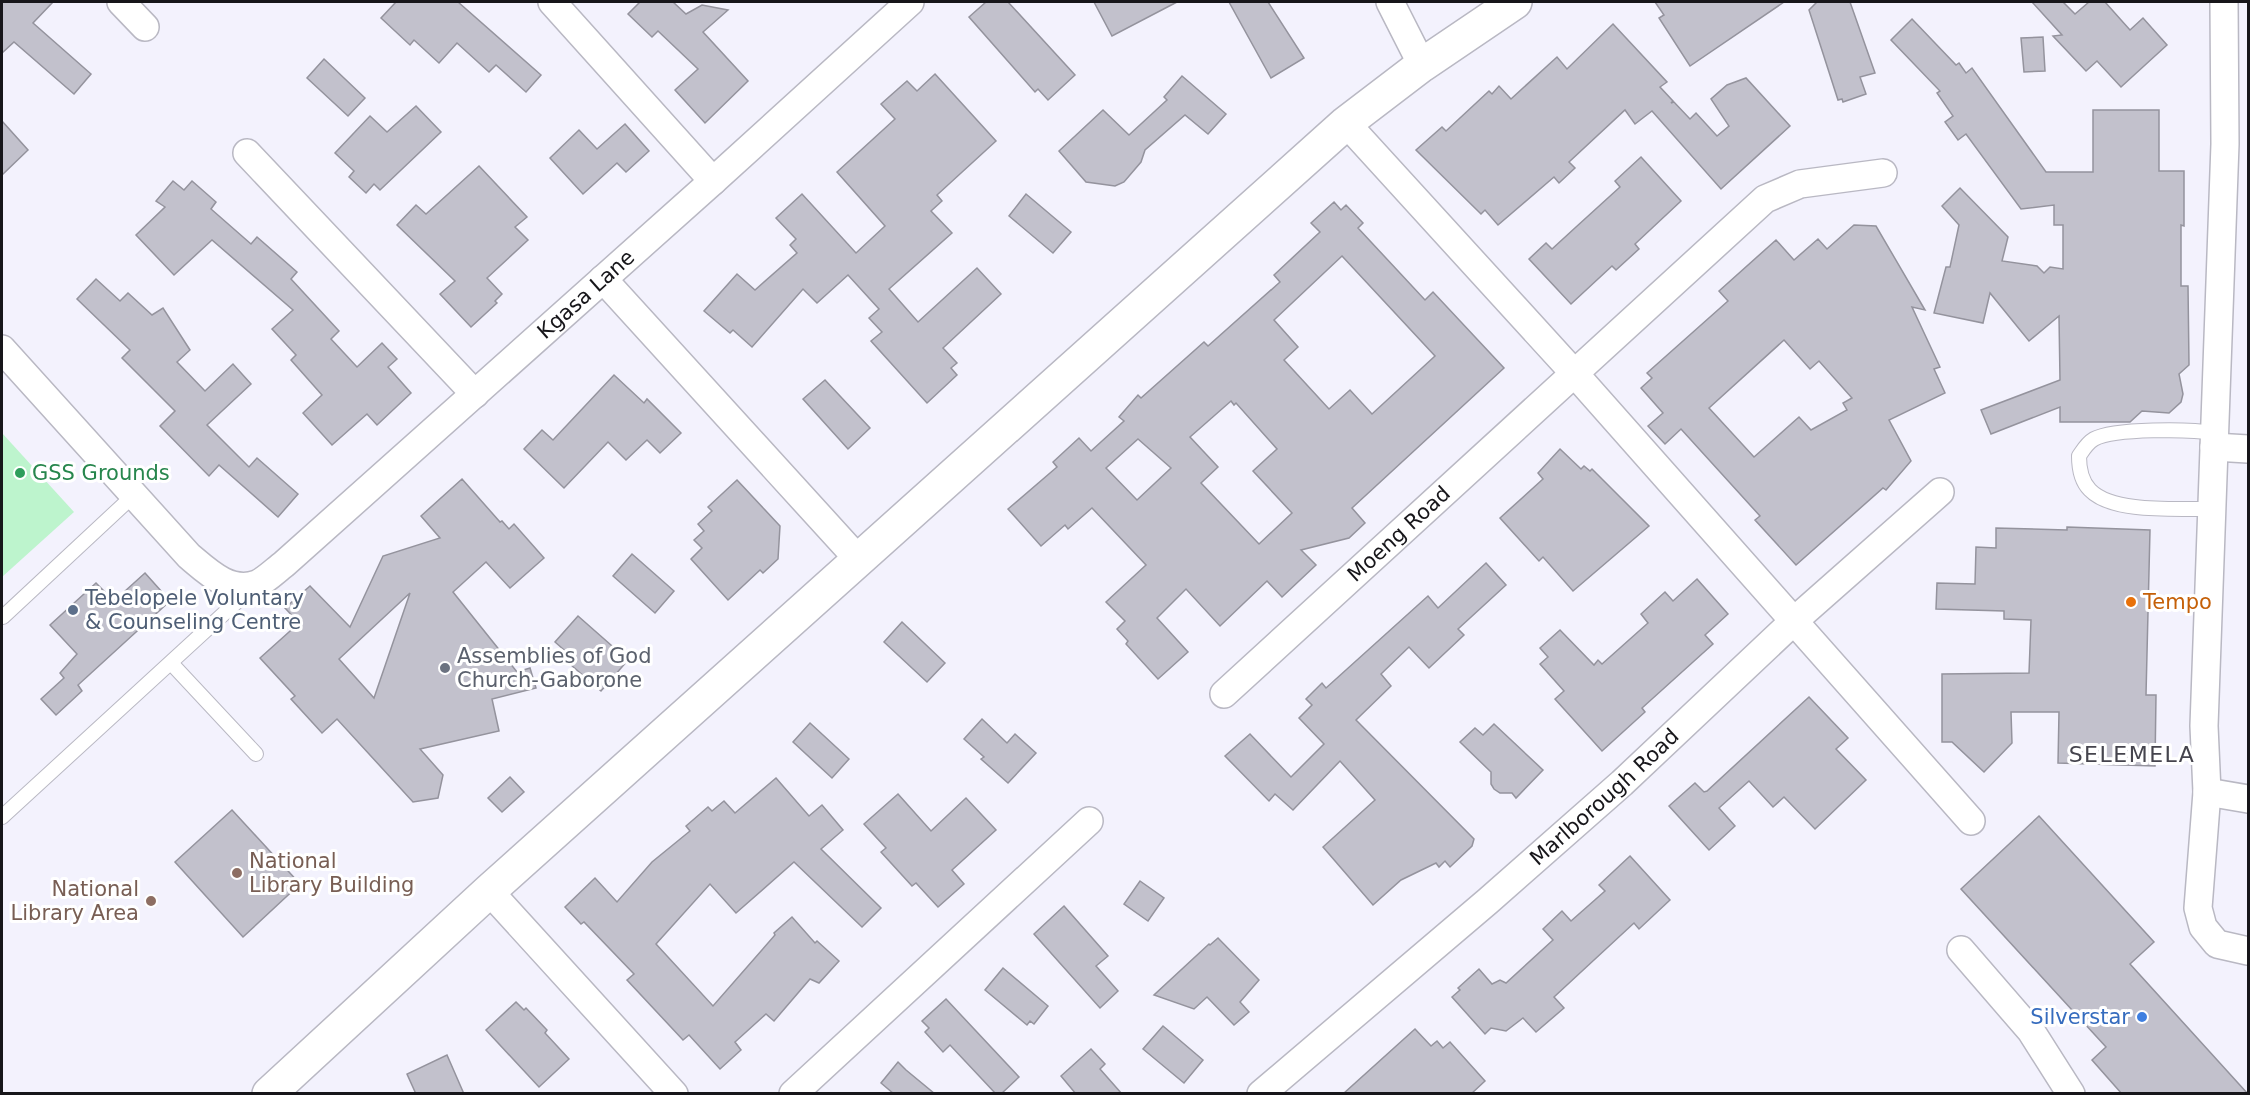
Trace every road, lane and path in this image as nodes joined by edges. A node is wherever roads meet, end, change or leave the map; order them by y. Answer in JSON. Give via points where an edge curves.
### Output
{"nodes":[{"id":1,"x":121,"y":2,"type":"edge"},
{"id":2,"x":552,"y":2,"type":"edge"},
{"id":3,"x":910,"y":2,"type":"edge"},
{"id":4,"x":1389,"y":2,"type":"edge"},
{"id":5,"x":1515,"y":2,"type":"edge"},
{"id":6,"x":2224,"y":2,"type":"edge"},
{"id":7,"x":145,"y":27,"type":"dead end"},
{"id":8,"x":1422,"y":64,"type":"junction"},
{"id":9,"x":1346,"y":123,"type":"junction"},
{"id":10,"x":2237,"y":144,"type":"edge"},
{"id":11,"x":247,"y":153,"type":"dead end"},
{"id":12,"x":1883,"y":173,"type":"dead end"},
{"id":13,"x":713,"y":181,"type":"junction"},
{"id":14,"x":603,"y":279,"type":"junction"},
{"id":15,"x":2,"y":349,"type":"edge"},
{"id":16,"x":1575,"y":374,"type":"junction"},
{"id":17,"x":475,"y":394,"type":"junction"},
{"id":18,"x":2214,"y":440,"type":"junction"},
{"id":19,"x":2248,"y":449,"type":"edge"},
{"id":20,"x":1940,"y":492,"type":"dead end"},
{"id":21,"x":135,"y":494,"type":"junction"},
{"id":22,"x":2212,"y":509,"type":"junction"},
{"id":23,"x":858,"y":558,"type":"junction"},
{"id":24,"x":257,"y":584,"type":"junction"},
{"id":25,"x":3,"y":617,"type":"dead end"},
{"id":26,"x":1795,"y":620,"type":"junction"},
{"id":27,"x":171,"y":663,"type":"junction"},
{"id":28,"x":1224,"y":694,"type":"dead end"},
{"id":29,"x":256,"y":754,"type":"dead end"},
{"id":30,"x":2207,"y":792,"type":"junction"},
{"id":31,"x":2248,"y":799,"type":"edge"},
{"id":32,"x":2,"y":817,"type":"edge"},
{"id":33,"x":1089,"y":821,"type":"dead end"},
{"id":34,"x":1971,"y":821,"type":"dead end"},
{"id":35,"x":489,"y":891,"type":"junction"},
{"id":36,"x":1961,"y":950,"type":"dead end"},
{"id":37,"x":2248,"y":951,"type":"edge"},
{"id":38,"x":269,"y":1094,"type":"edge"},
{"id":39,"x":674,"y":1094,"type":"edge"},
{"id":40,"x":793,"y":1094,"type":"edge"},
{"id":41,"x":1261,"y":1094,"type":"edge"},
{"id":42,"x":2071,"y":1094,"type":"edge"}],
"edges":[{"from":1,"to":7,"type":"street"},
{"from":2,"to":13,"type":"street"},
{"from":3,"to":13,"type":"street","name":"Kgasa Lane"},
{"from":4,"to":8,"type":"street"},
{"from":5,"to":8,"type":"street"},
{"from":6,"to":10,"type":"street"},
{"from":8,"to":9,"type":"street"},
{"from":9,"to":16,"type":"street"},
{"from":9,"to":23,"type":"street"},
{"from":10,"to":18,"type":"street"},
{"from":11,"to":17,"type":"street"},
{"from":12,"to":16,"type":"street","name":"Moeng Road","via":[[1800,184],[1765,199]]},
{"from":13,"to":14,"type":"street","name":"Kgasa Lane"},
{"from":14,"to":17,"type":"street","name":"Kgasa Lane"},
{"from":14,"to":23,"type":"street"},
{"from":15,"to":21,"type":"street"},
{"from":16,"to":26,"type":"street"},
{"from":16,"to":28,"type":"street","name":"Moeng Road"},
{"from":17,"to":24,"type":"street","name":"Kgasa Lane"},
{"from":18,"to":19,"type":"street"},
{"from":18,"to":22,"type":"street"},
{"from":18,"to":22,"type":"lane","via":[[2174,429],[2119,434],[2095,438],[2079,456],[2083,482],[2091,492],[2110,501],[2132,506]]},
{"from":20,"to":26,"type":"street","name":"Marlborough Road"},
{"from":21,"to":24,"type":"street","via":[[189,556],[211,575],[235,587]]},
{"from":21,"to":25,"type":"lane"},
{"from":22,"to":30,"type":"street","via":[[2204,726]]},
{"from":23,"to":35,"type":"street"},
{"from":24,"to":27,"type":"lane"},
{"from":26,"to":34,"type":"street"},
{"from":26,"to":41,"type":"street","name":"Marlborough Road","via":[[1613,791]]},
{"from":27,"to":29,"type":"lane"},
{"from":27,"to":32,"type":"lane"},
{"from":30,"to":31,"type":"street"},
{"from":30,"to":37,"type":"street","via":[[2198,908],[2203,927],[2217,944]]},
{"from":33,"to":40,"type":"street"},
{"from":35,"to":38,"type":"street"},
{"from":35,"to":39,"type":"street"},
{"from":36,"to":42,"type":"street","via":[[2031,1031]]}]}
